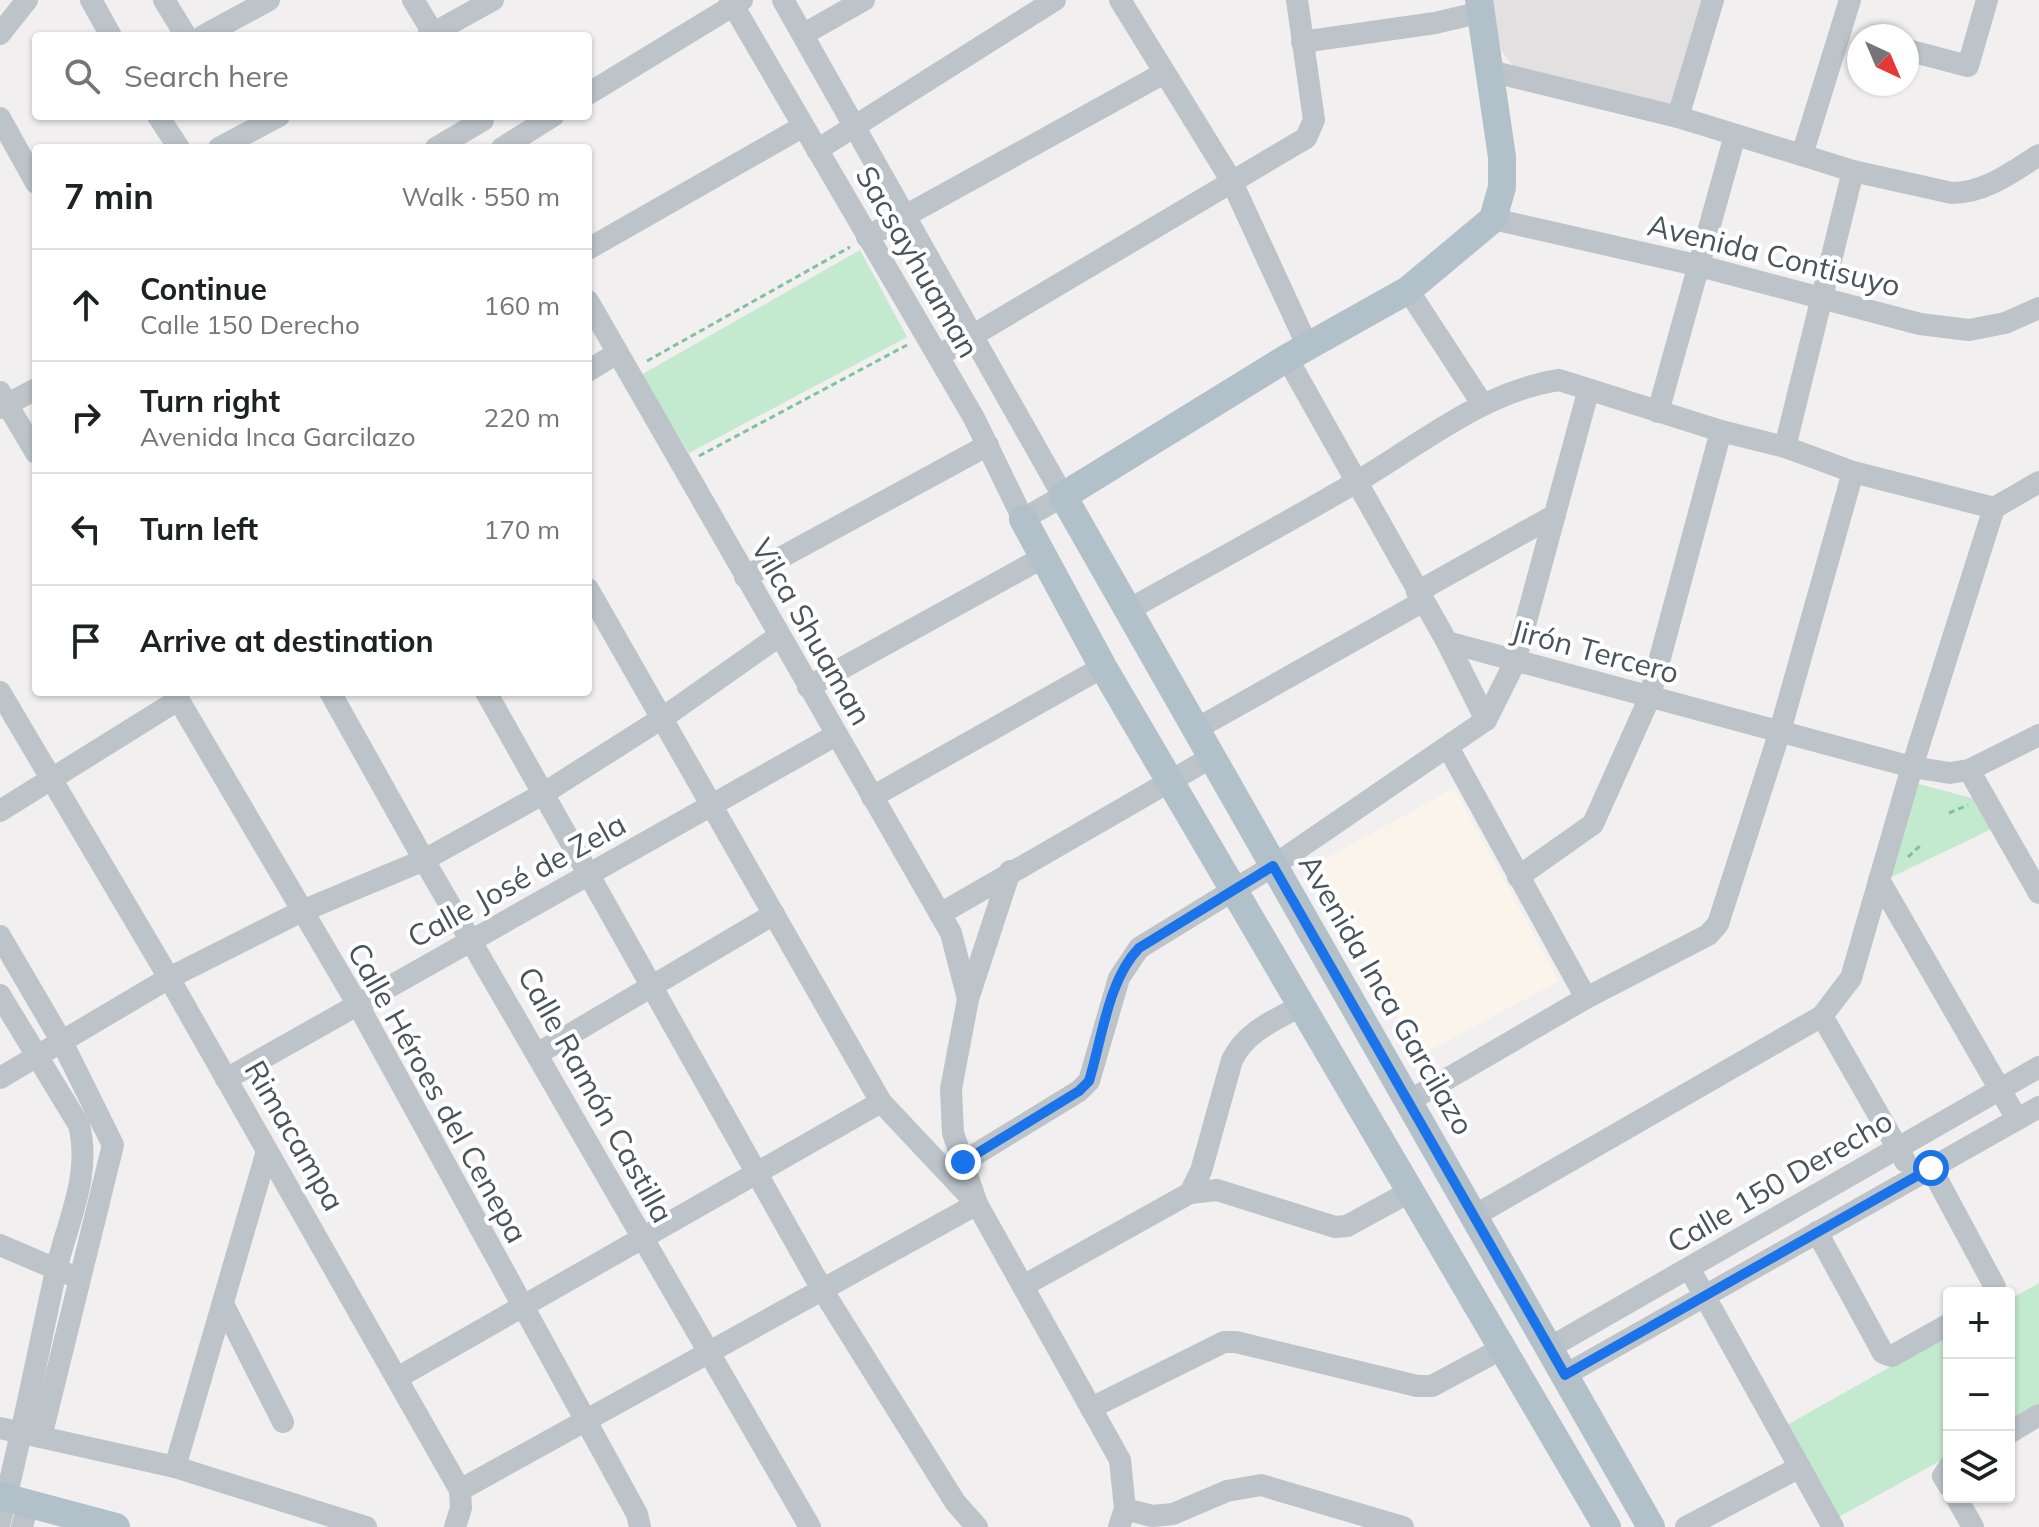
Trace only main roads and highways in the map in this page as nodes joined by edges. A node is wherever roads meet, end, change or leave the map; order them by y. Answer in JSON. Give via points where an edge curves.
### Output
{"nodes":[{"id":1,"x":1480,"y":6,"type":"edge"},
{"id":2,"x":1023,"y":519,"type":"road end"},
{"id":3,"x":11,"y":1509,"type":"edge"},
{"id":4,"x":1598,"y":1524,"type":"edge"},
{"id":5,"x":116,"y":1527,"type":"edge"},
{"id":6,"x":1651,"y":1527,"type":"edge"}],
"edges":[{"from":1,"to":6,"type":"main road","name":"Avenida Inca Garcilazo","via":[[1502,187],[1493,219],[1408,290],[1063,496]]},
{"from":2,"to":4,"type":"main road","via":[[1169,781],[1503,1348]]},
{"from":3,"to":5,"type":"main road"}]}
